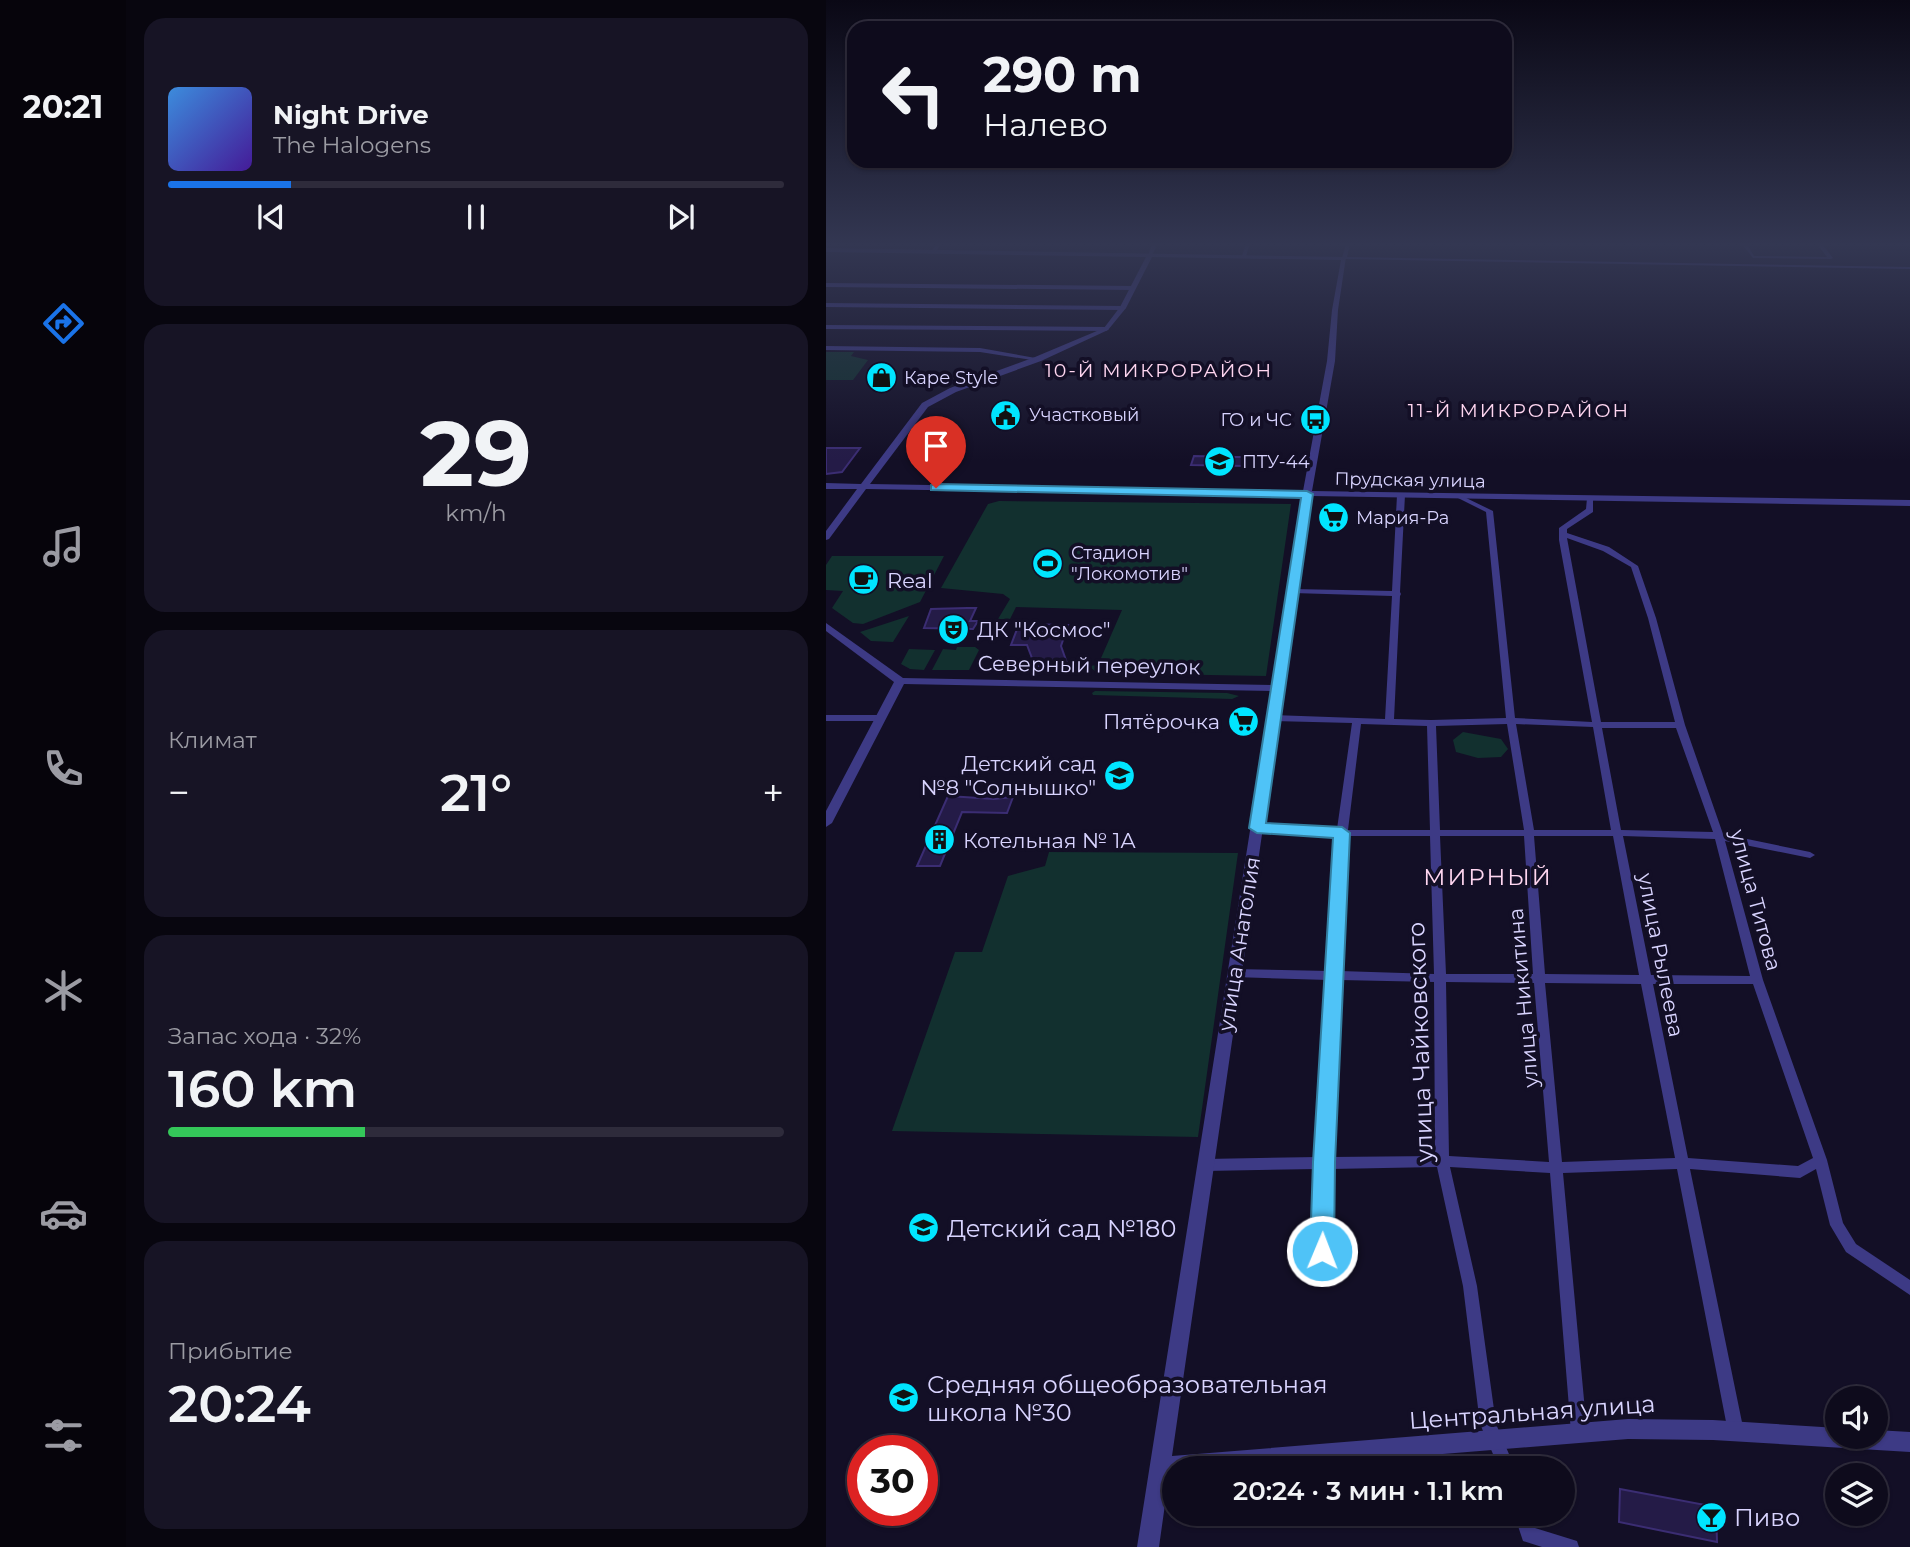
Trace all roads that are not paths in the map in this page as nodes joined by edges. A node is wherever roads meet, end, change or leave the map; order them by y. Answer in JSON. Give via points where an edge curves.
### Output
{"nodes":[{"id":1,"x":1116,"y":316,"type":"edge"},
{"id":2,"x":1335,"y":316,"type":"edge"},
{"id":3,"x":826,"y":327,"type":"edge"},
{"id":4,"x":1106,"y":329,"type":"junction"},
{"id":5,"x":826,"y":348,"type":"edge"},
{"id":6,"x":1038,"y":359,"type":"junction"},
{"id":7,"x":826,"y":486,"type":"edge"},
{"id":8,"x":863,"y":487,"type":"junction"},
{"id":9,"x":1307,"y":494,"type":"junction"},
{"id":10,"x":1401,"y":495,"type":"junction"},
{"id":11,"x":1458,"y":496,"type":"junction"},
{"id":12,"x":1591,"y":499,"type":"junction"},
{"id":13,"x":1910,"y":503,"type":"edge"},
{"id":14,"x":1563,"y":534,"type":"junction"},
{"id":15,"x":826,"y":537,"type":"edge"},
{"id":16,"x":1293,"y":591,"type":"junction"},
{"id":17,"x":1397,"y":594,"type":"junction"},
{"id":18,"x":826,"y":626,"type":"edge"},
{"id":19,"x":900,"y":681,"type":"junction"},
{"id":20,"x":1278,"y":688,"type":"junction"},
{"id":21,"x":826,"y":718,"type":"edge"},
{"id":22,"x":881,"y":718,"type":"junction"},
{"id":23,"x":1273,"y":718,"type":"junction"},
{"id":24,"x":1357,"y":720,"type":"junction"},
{"id":25,"x":1390,"y":720,"type":"junction"},
{"id":26,"x":1511,"y":721,"type":"junction"},
{"id":27,"x":1431,"y":723,"type":"junction"},
{"id":28,"x":1680,"y":724,"type":"junction"},
{"id":29,"x":1599,"y":725,"type":"junction"},
{"id":30,"x":826,"y":823,"type":"edge"},
{"id":31,"x":1257,"y":828,"type":"junction"},
{"id":32,"x":1529,"y":832,"type":"junction"},
{"id":33,"x":1342,"y":833,"type":"junction"},
{"id":34,"x":1617,"y":833,"type":"junction"},
{"id":35,"x":1434,"y":834,"type":"junction"},
{"id":36,"x":1719,"y":836,"type":"junction"},
{"id":37,"x":1810,"y":855,"type":"dead end"},
{"id":38,"x":1234,"y":973,"type":"junction"},
{"id":39,"x":1335,"y":975,"type":"junction"},
{"id":40,"x":1440,"y":978,"type":"junction"},
{"id":41,"x":1539,"y":978,"type":"junction"},
{"id":42,"x":1645,"y":979,"type":"junction"},
{"id":43,"x":1757,"y":980,"type":"junction"},
{"id":44,"x":1820,"y":1160,"type":"junction"},
{"id":45,"x":1442,"y":1161,"type":"junction"},
{"id":46,"x":1324,"y":1162,"type":"junction"},
{"id":47,"x":1684,"y":1163,"type":"junction"},
{"id":48,"x":1205,"y":1165,"type":"junction"},
{"id":49,"x":1558,"y":1168,"type":"junction"},
{"id":50,"x":1322,"y":1251,"type":"dead end"},
{"id":51,"x":1910,"y":1288,"type":"edge"},
{"id":52,"x":1579,"y":1432,"type":"junction"},
{"id":53,"x":1736,"y":1432,"type":"junction"},
{"id":54,"x":1495,"y":1439,"type":"junction"},
{"id":55,"x":1910,"y":1442,"type":"edge"},
{"id":56,"x":1502,"y":1456,"type":"edge"},
{"id":57,"x":1159,"y":1467,"type":"junction"},
{"id":58,"x":1526,"y":1526,"type":"edge"},
{"id":59,"x":1148,"y":1547,"type":"edge"},
{"id":60,"x":1571,"y":1547,"type":"edge"}],
"edges":[{"from":1,"to":4,"type":"street"},
{"from":2,"to":9,"type":"street","name":"улица Анатолия"},
{"from":3,"to":4,"type":"street"},
{"from":4,"to":6,"type":"street"},
{"from":5,"to":6,"type":"street","via":[[980,349]]},
{"from":6,"to":8,"type":"street","via":[[931,399]]},
{"from":7,"to":8,"type":"street","name":"Прудская улица"},
{"from":8,"to":9,"type":"street","name":"Прудская улица"},
{"from":8,"to":15,"type":"street"},
{"from":9,"to":10,"type":"street","name":"Прудская улица"},
{"from":9,"to":16,"type":"street","name":"улица Анатолия"},
{"from":10,"to":11,"type":"street","name":"Прудская улица"},
{"from":10,"to":17,"type":"street"},
{"from":11,"to":12,"type":"street","name":"Прудская улица"},
{"from":11,"to":26,"type":"street","name":"улица Никитина","via":[[1489,511]]},
{"from":12,"to":13,"type":"street","name":"Прудская улица"},
{"from":12,"to":14,"type":"street","via":[[1590,510],[1563,528]]},
{"from":14,"to":28,"type":"street","name":"улица Титова","via":[[1606,549],[1634,566]]},
{"from":14,"to":29,"type":"street","name":"улица Рылеева"},
{"from":16,"to":17,"type":"street"},
{"from":16,"to":20,"type":"street","name":"улица Анатолия"},
{"from":17,"to":25,"type":"street"},
{"from":18,"to":19,"type":"street"},
{"from":19,"to":20,"type":"street","name":"Северный переулок"},
{"from":19,"to":22,"type":"street"},
{"from":20,"to":23,"type":"street","name":"улица Анатолия"},
{"from":21,"to":22,"type":"street"},
{"from":22,"to":30,"type":"street"},
{"from":23,"to":24,"type":"street"},
{"from":23,"to":31,"type":"street","name":"улица Анатолия"},
{"from":24,"to":25,"type":"street"},
{"from":24,"to":33,"type":"street"},
{"from":25,"to":27,"type":"street"},
{"from":26,"to":27,"type":"street"},
{"from":26,"to":29,"type":"street"},
{"from":26,"to":32,"type":"street","name":"улица Никитина"},
{"from":27,"to":35,"type":"street","name":"улица Чайковского"},
{"from":28,"to":29,"type":"street"},
{"from":28,"to":36,"type":"street","name":"улица Титова"},
{"from":29,"to":34,"type":"street","name":"улица Рылеева"},
{"from":31,"to":33,"type":"street"},
{"from":31,"to":38,"type":"street","name":"улица Анатолия"},
{"from":32,"to":34,"type":"street"},
{"from":32,"to":35,"type":"street"},
{"from":32,"to":41,"type":"street","name":"улица Никитина"},
{"from":33,"to":35,"type":"street"},
{"from":33,"to":39,"type":"street"},
{"from":34,"to":36,"type":"street"},
{"from":34,"to":42,"type":"street","name":"улица Рылеева"},
{"from":35,"to":40,"type":"street","name":"улица Чайковского"},
{"from":36,"to":37,"type":"street"},
{"from":36,"to":43,"type":"street","name":"улица Титова"},
{"from":38,"to":39,"type":"street"},
{"from":38,"to":48,"type":"street","name":"улица Анатолия"},
{"from":39,"to":40,"type":"street"},
{"from":39,"to":46,"type":"street"},
{"from":40,"to":41,"type":"street"},
{"from":40,"to":45,"type":"street","name":"улица Чайковского"},
{"from":41,"to":42,"type":"street"},
{"from":41,"to":49,"type":"street","name":"улица Никитина"},
{"from":42,"to":43,"type":"street"},
{"from":42,"to":47,"type":"street","name":"улица Рылеева"},
{"from":43,"to":44,"type":"street","name":"улица Титова"},
{"from":44,"to":47,"type":"street","via":[[1800,1172]]},
{"from":44,"to":51,"type":"street","name":"улица Титова","via":[[1837,1225],[1851,1248]]},
{"from":45,"to":46,"type":"street"},
{"from":45,"to":49,"type":"street"},
{"from":45,"to":54,"type":"street","name":"улица Чайковского","via":[[1470,1286],[1489,1424]]},
{"from":46,"to":48,"type":"street"},
{"from":46,"to":50,"type":"street"},
{"from":47,"to":49,"type":"street"},
{"from":47,"to":53,"type":"street","name":"улица Рылеева"},
{"from":48,"to":57,"type":"street","name":"улица Анатолия"},
{"from":49,"to":52,"type":"street","name":"улица Никитина"},
{"from":52,"to":53,"type":"street","name":"Центральная улица"},
{"from":52,"to":54,"type":"street","name":"Центральная улица"},
{"from":53,"to":55,"type":"street","name":"Центральная улица"},
{"from":54,"to":56,"type":"street","name":"улица Чайковского"},
{"from":54,"to":57,"type":"street","name":"Центральная улица"},
{"from":57,"to":59,"type":"street","name":"улица Анатолия"},
{"from":58,"to":60,"type":"street","via":[[1529,1535]]}]}
